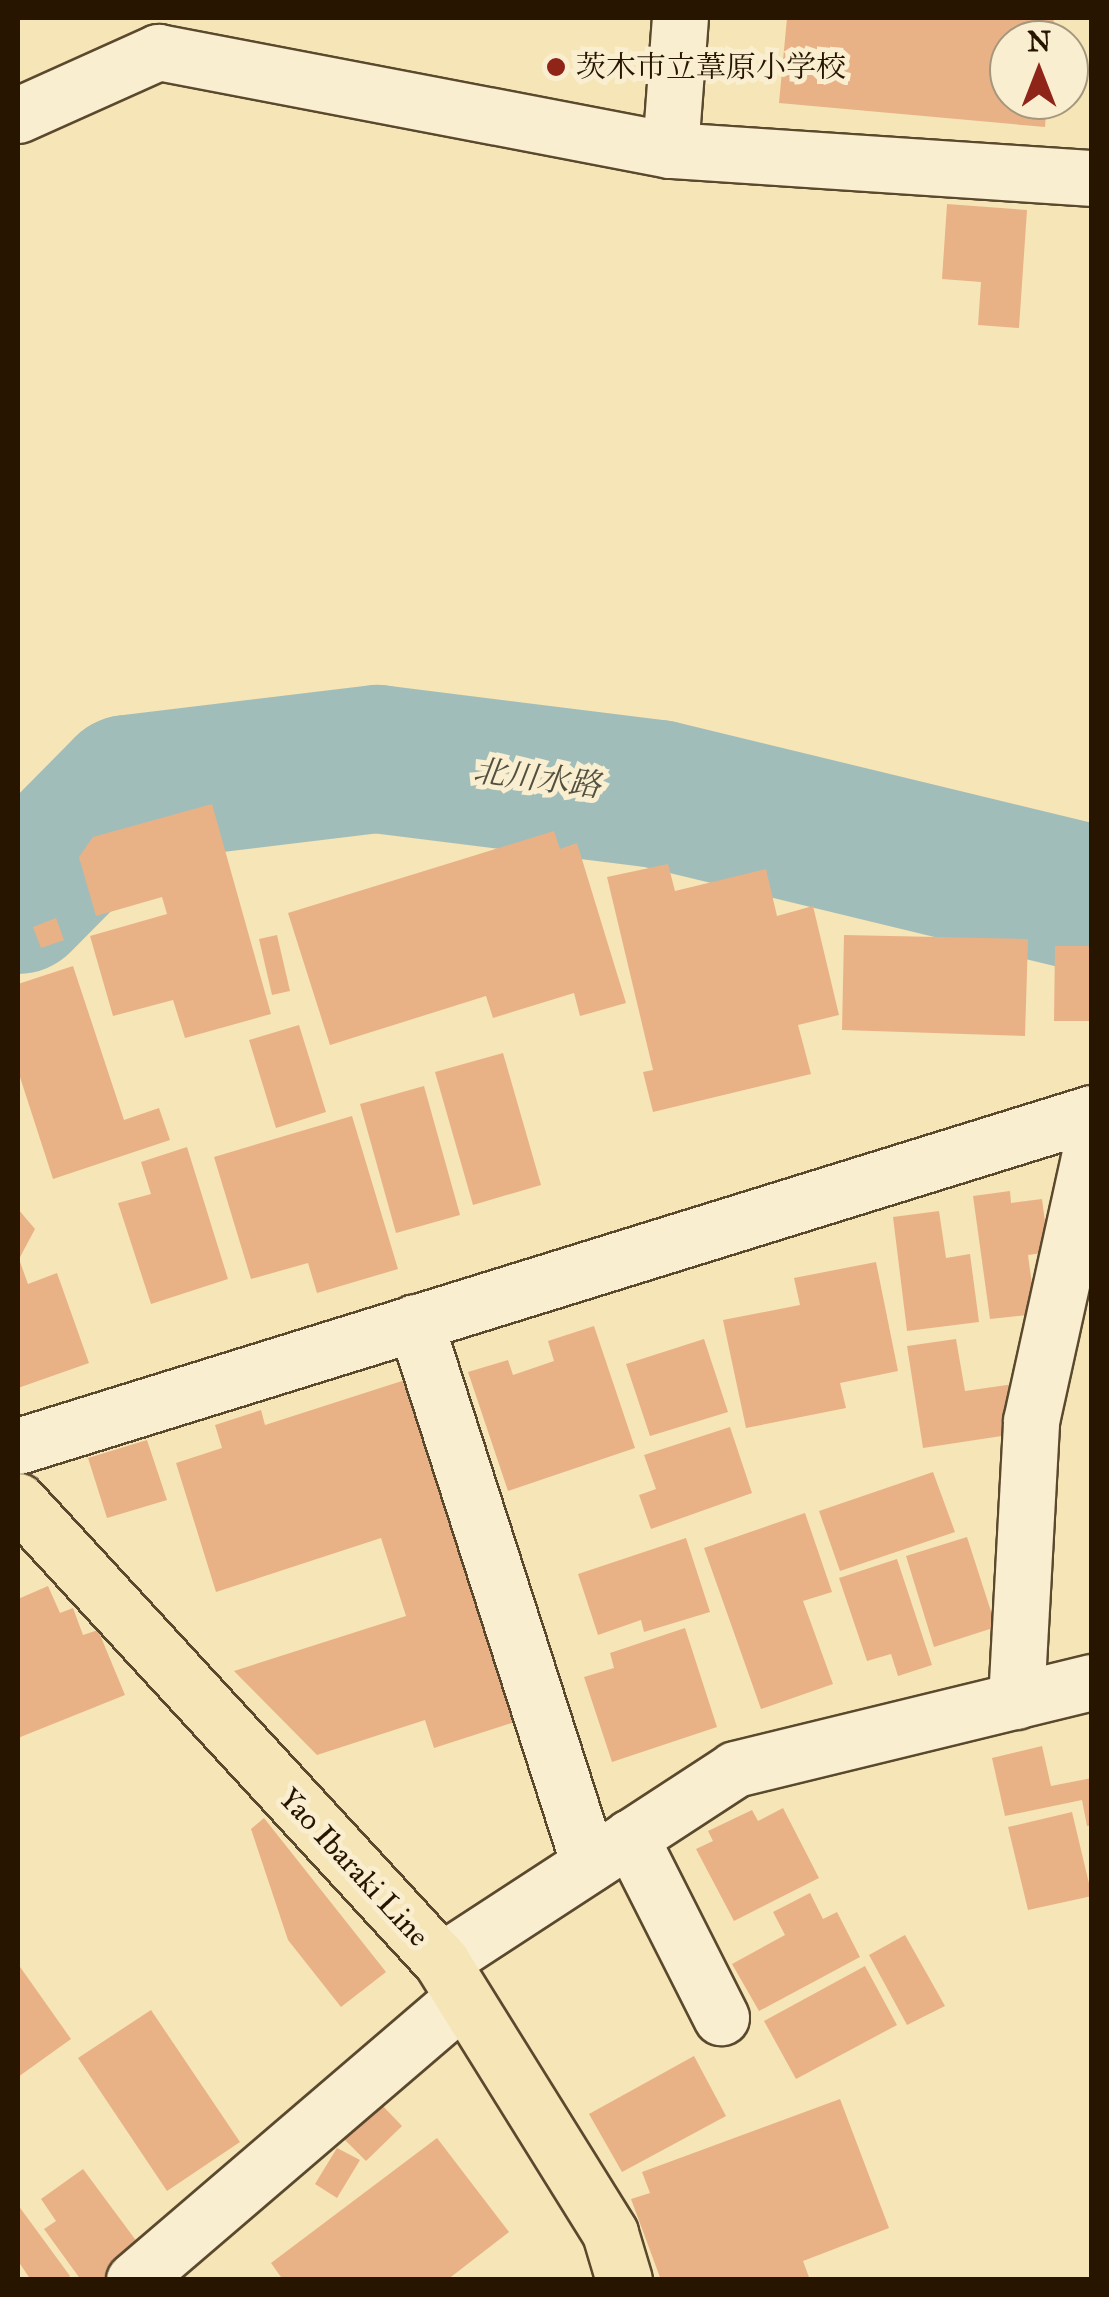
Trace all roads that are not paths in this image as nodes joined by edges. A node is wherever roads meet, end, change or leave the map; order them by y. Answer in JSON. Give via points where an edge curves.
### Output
{"nodes":[{"id":1,"x":680,"y":18,"type":"edge"},
{"id":2,"x":18,"y":114,"type":"edge"},
{"id":3,"x":670,"y":150,"type":"junction"},
{"id":4,"x":1092,"y":178,"type":"edge"},
{"id":5,"x":1092,"y":1113,"type":"edge"},
{"id":6,"x":1092,"y":1143,"type":"edge"},
{"id":7,"x":415,"y":1322,"type":"junction"},
{"id":8,"x":18,"y":1446,"type":"edge"},
{"id":9,"x":18,"y":1501,"type":"edge"},
{"id":10,"x":1092,"y":1682,"type":"edge"},
{"id":11,"x":1016,"y":1700,"type":"junction"},
{"id":12,"x":610,"y":1851,"type":"junction"},
{"id":13,"x":452,"y":1979,"type":"junction"},
{"id":14,"x":721,"y":2017,"type":"dead end"},
{"id":15,"x":134,"y":2280,"type":"edge"},
{"id":16,"x":624,"y":2280,"type":"edge"}],
"edges":[{"from":1,"to":3,"type":"street"},
{"from":2,"to":3,"type":"street","via":[[158,52]]},
{"from":3,"to":4,"type":"street"},
{"from":5,"to":7,"type":"street"},
{"from":6,"to":11,"type":"street","via":[[1031,1421]]},
{"from":7,"to":8,"type":"street"},
{"from":7,"to":12,"type":"street"},
{"from":9,"to":13,"type":"main road","name":"Yao Ibaraki Line"},
{"from":10,"to":11,"type":"street"},
{"from":11,"to":12,"type":"street","via":[[736,1769]]},
{"from":12,"to":13,"type":"street"},
{"from":12,"to":14,"type":"street"},
{"from":13,"to":15,"type":"street"},
{"from":13,"to":16,"type":"main road","name":"Yao Ibaraki Line","via":[[610,2234]]}]}
